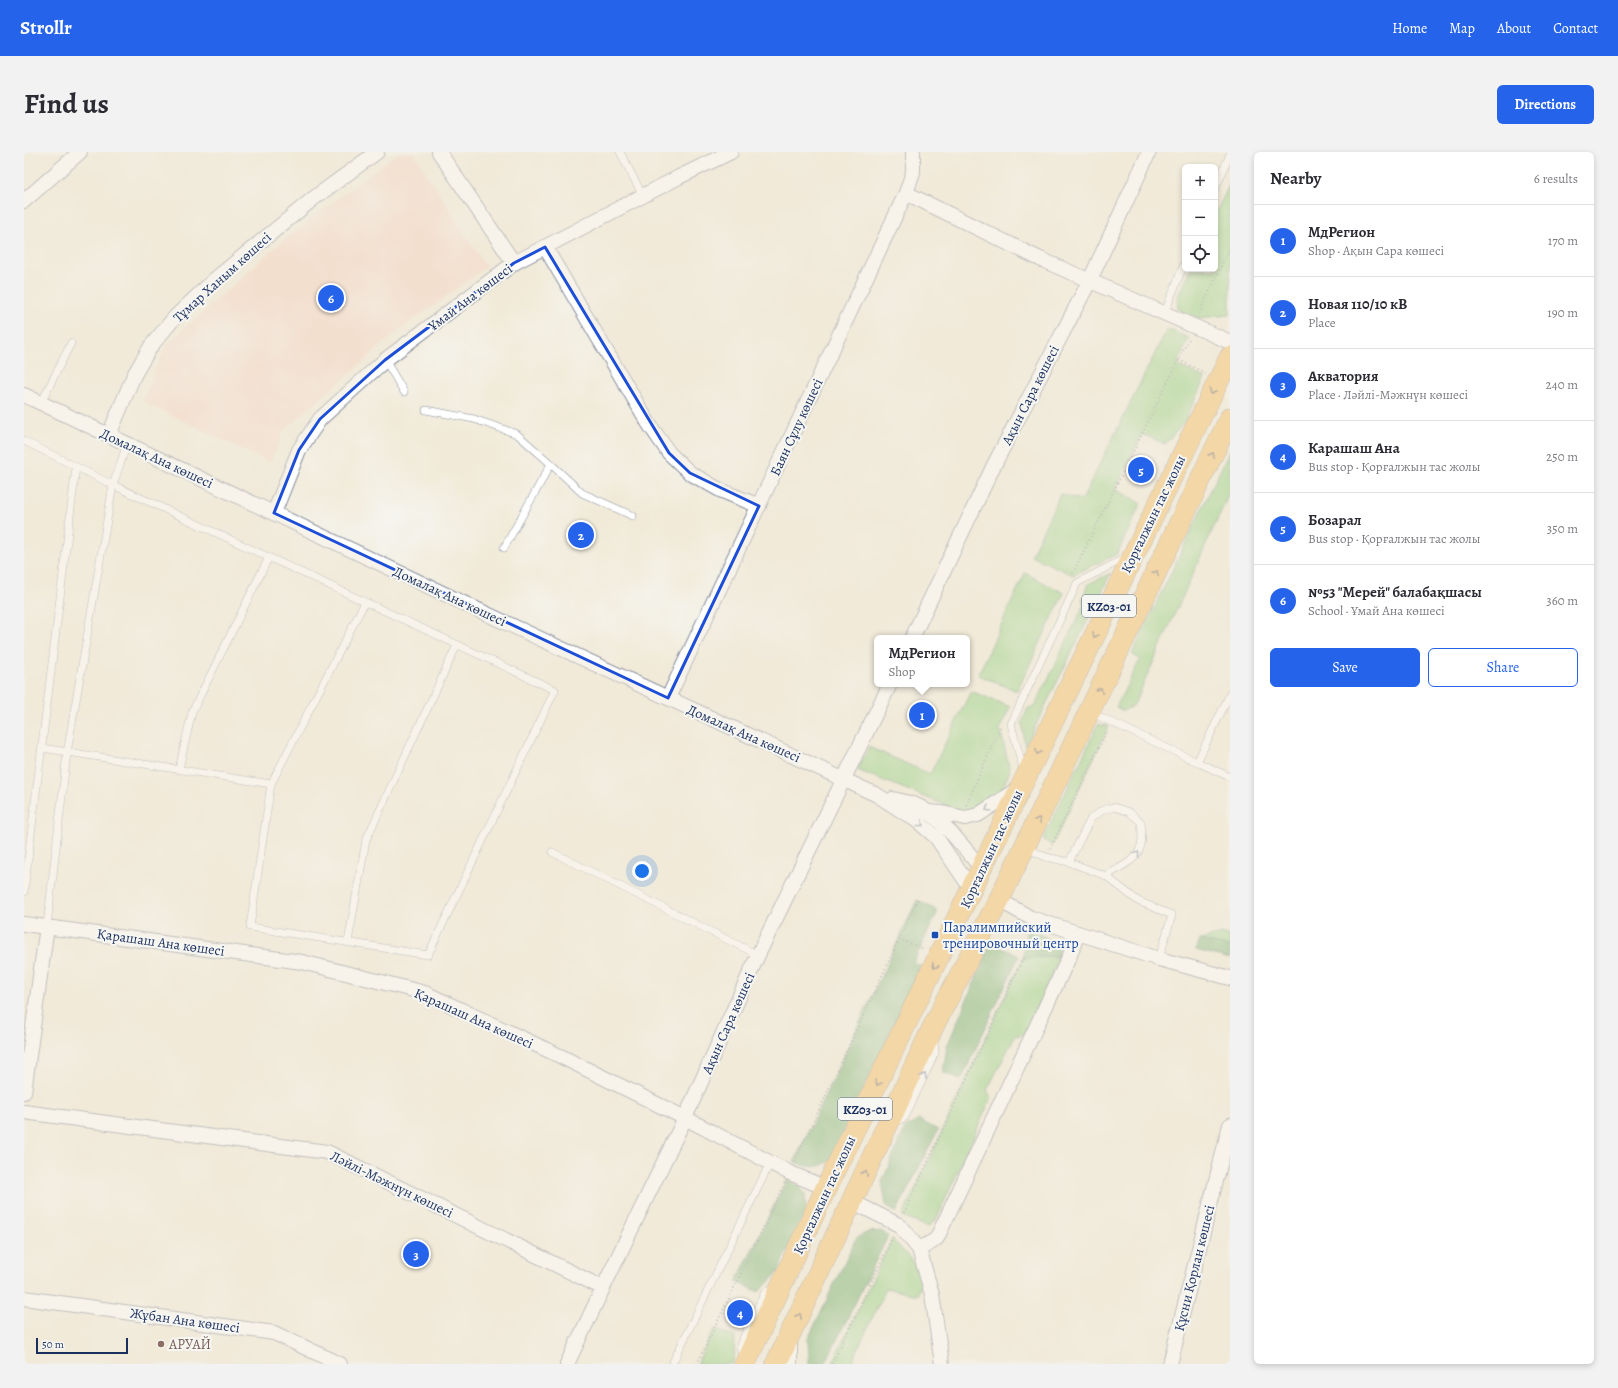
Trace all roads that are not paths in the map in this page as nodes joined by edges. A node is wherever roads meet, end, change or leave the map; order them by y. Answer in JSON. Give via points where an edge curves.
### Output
{"nodes":[{"id":1,"x":80,"y":152,"type":"edge"},
{"id":2,"x":377,"y":152,"type":"edge"},
{"id":3,"x":439,"y":152,"type":"edge"},
{"id":4,"x":620,"y":152,"type":"edge"},
{"id":5,"x":731,"y":152,"type":"edge"},
{"id":6,"x":913,"y":152,"type":"edge"},
{"id":7,"x":1149,"y":152,"type":"edge"},
{"id":8,"x":1230,"y":154,"type":"edge"},
{"id":9,"x":1218,"y":183,"type":"edge"},
{"id":10,"x":906,"y":193,"type":"junction"},
{"id":11,"x":643,"y":196,"type":"junction"},
{"id":12,"x":24,"y":201,"type":"edge"},
{"id":13,"x":545,"y":247,"type":"junction"},
{"id":14,"x":514,"y":263,"type":"junction"},
{"id":15,"x":1182,"y":269,"type":"edge"},
{"id":16,"x":1089,"y":282,"type":"junction"},
{"id":17,"x":1164,"y":314,"type":"junction"},
{"id":18,"x":1230,"y":342,"type":"edge"},
{"id":19,"x":71,"y":343,"type":"dead end"},
{"id":20,"x":1230,"y":358,"type":"edge"},
{"id":21,"x":385,"y":360,"type":"junction"},
{"id":22,"x":404,"y":392,"type":"dead end"},
{"id":23,"x":24,"y":395,"type":"edge"},
{"id":24,"x":41,"y":403,"type":"junction"},
{"id":25,"x":426,"y":410,"type":"dead end"},
{"id":26,"x":1230,"y":418,"type":"edge"},
{"id":27,"x":109,"y":435,"type":"junction"},
{"id":28,"x":24,"y":441,"type":"edge"},
{"id":29,"x":127,"y":444,"type":"junction"},
{"id":30,"x":551,"y":464,"type":"junction"},
{"id":31,"x":76,"y":467,"type":"junction"},
{"id":32,"x":113,"y":485,"type":"junction"},
{"id":33,"x":759,"y":506,"type":"junction"},
{"id":34,"x":274,"y":513,"type":"junction"},
{"id":35,"x":633,"y":516,"type":"dead end"},
{"id":36,"x":504,"y":548,"type":"dead end"},
{"id":37,"x":1134,"y":553,"type":"junction"},
{"id":38,"x":269,"y":557,"type":"junction"},
{"id":39,"x":365,"y":602,"type":"junction"},
{"id":40,"x":913,"y":635,"type":"edge"},
{"id":41,"x":457,"y":645,"type":"junction"},
{"id":42,"x":889,"y":687,"type":"edge"},
{"id":43,"x":1230,"y":694,"type":"edge"},
{"id":44,"x":668,"y":698,"type":"junction"},
{"id":45,"x":1090,"y":712,"type":"junction"},
{"id":46,"x":42,"y":748,"type":"junction"},
{"id":47,"x":66,"y":753,"type":"junction"},
{"id":48,"x":1197,"y":762,"type":"junction"},
{"id":49,"x":179,"y":770,"type":"junction"},
{"id":50,"x":1230,"y":777,"type":"edge"},
{"id":51,"x":845,"y":779,"type":"junction"},
{"id":52,"x":1023,"y":782,"type":"junction"},
{"id":53,"x":271,"y":784,"type":"junction"},
{"id":54,"x":877,"y":795,"type":"junction"},
{"id":55,"x":928,"y":812,"type":"junction"},
{"id":56,"x":1024,"y":847,"type":"junction"},
{"id":57,"x":552,"y":852,"type":"dead end"},
{"id":58,"x":1069,"y":862,"type":"junction"},
{"id":59,"x":982,"y":869,"type":"junction"},
{"id":60,"x":1106,"y":876,"type":"junction"},
{"id":61,"x":972,"y":890,"type":"junction"},
{"id":62,"x":24,"y":892,"type":"edge"},
{"id":63,"x":999,"y":900,"type":"junction"},
{"id":64,"x":24,"y":924,"type":"edge"},
{"id":65,"x":47,"y":926,"type":"junction"},
{"id":66,"x":1078,"y":932,"type":"junction"},
{"id":67,"x":348,"y":942,"type":"junction"},
{"id":68,"x":758,"y":955,"type":"junction"},
{"id":69,"x":1159,"y":959,"type":"junction"},
{"id":70,"x":1230,"y":978,"type":"edge"},
{"id":71,"x":24,"y":1092,"type":"edge"},
{"id":72,"x":24,"y":1112,"type":"edge"},
{"id":73,"x":685,"y":1118,"type":"junction"},
{"id":74,"x":1230,"y":1125,"type":"edge"},
{"id":75,"x":770,"y":1163,"type":"junction"},
{"id":76,"x":826,"y":1188,"type":"junction"},
{"id":77,"x":851,"y":1201,"type":"junction"},
{"id":78,"x":919,"y":1249,"type":"junction"},
{"id":79,"x":602,"y":1288,"type":"junction"},
{"id":80,"x":24,"y":1298,"type":"edge"},
{"id":81,"x":789,"y":1336,"type":"junction"},
{"id":82,"x":340,"y":1364,"type":"edge"},
{"id":83,"x":567,"y":1364,"type":"edge"},
{"id":84,"x":672,"y":1364,"type":"edge"},
{"id":85,"x":744,"y":1364,"type":"edge"},
{"id":86,"x":776,"y":1364,"type":"edge"},
{"id":87,"x":790,"y":1364,"type":"edge"},
{"id":88,"x":942,"y":1364,"type":"edge"},
{"id":89,"x":1170,"y":1364,"type":"edge"}],
"edges":[{"from":1,"to":12,"type":"street"},
{"from":2,"to":27,"type":"street","name":"Тұмар Ханым көшесі","via":[[314,198],[214,280],[175,317],[151,346],[134,375]]},
{"from":3,"to":14,"type":"street"},
{"from":4,"to":11,"type":"lane"},
{"from":5,"to":11,"type":"street","name":"Ұмай Ана көшесі"},
{"from":6,"to":10,"type":"street","name":"Баян Сұлу көшесі","via":[[913,172]]},
{"from":7,"to":16,"type":"street","name":"Ақын Сара көшесі"},
{"from":8,"to":9,"type":"lane"},
{"from":10,"to":16,"type":"street"},
{"from":10,"to":33,"type":"street","name":"Баян Сұлу көшесі"},
{"from":11,"to":13,"type":"street","name":"Ұмай Ана көшесі"},
{"from":13,"to":14,"type":"street","name":"Ұмай Ана көшесі"},
{"from":13,"to":33,"type":"street","via":[[649,424],[669,452],[690,473],[720,490]]},
{"from":14,"to":21,"type":"street","name":"Ұмай Ана көшесі"},
{"from":15,"to":17,"type":"lane"},
{"from":16,"to":17,"type":"street"},
{"from":16,"to":40,"type":"street","name":"Ақын Сара көшесі","via":[[994,465]]},
{"from":17,"to":18,"type":"street"},
{"from":19,"to":24,"type":"lane"},
{"from":20,"to":37,"type":"main road","name":"Қорғалжын тас жолы","number":"KZ03-01","one_way":true},
{"from":21,"to":22,"type":"lane"},
{"from":21,"to":34,"type":"street","name":"Ұмай Ана көшесі","via":[[320,420],[299,450]]},
{"from":23,"to":24,"type":"street","name":"Домалақ Ана көшесі"},
{"from":24,"to":27,"type":"street","name":"Домалақ Ана көшесі"},
{"from":25,"to":30,"type":"lane","via":[[474,419],[517,434]]},
{"from":45,"to":26,"type":"main road","name":"Қорғалжын тас жолы","number":"KZ03-01","one_way":true},
{"from":27,"to":29,"type":"street","name":"Домалақ Ана көшесі"},
{"from":28,"to":31,"type":"lane"},
{"from":29,"to":32,"type":"lane"},
{"from":29,"to":34,"type":"street","name":"Домалақ Ана көшесі"},
{"from":30,"to":35,"type":"lane","via":[[582,493]]},
{"from":30,"to":36,"type":"lane"},
{"from":31,"to":32,"type":"lane"},
{"from":31,"to":46,"type":"lane"},
{"from":32,"to":38,"type":"lane"},
{"from":32,"to":47,"type":"lane"},
{"from":33,"to":44,"type":"street","name":"Баян Сұлу көшесі"},
{"from":34,"to":44,"type":"street","name":"Домалақ Ана көшесі"},
{"from":37,"to":52,"type":"main road","name":"Қорғалжын тас жолы","number":"KZ03-01","one_way":true},
{"from":37,"to":52,"type":"lane","via":[[1078,583],[1075,588],[1011,724]]},
{"from":38,"to":39,"type":"lane"},
{"from":38,"to":49,"type":"lane","via":[[192,712]]},
{"from":39,"to":41,"type":"lane"},
{"from":39,"to":53,"type":"lane"},
{"from":41,"to":67,"type":"lane","via":[[366,840]]},
{"from":41,"to":67,"type":"lane","via":[[555,690],[428,955]]},
{"from":42,"to":51,"type":"street","name":"Ақын Сара көшесі"},
{"from":43,"to":48,"type":"lane"},
{"from":44,"to":51,"type":"street","name":"Домалақ Ана көшесі"},
{"from":45,"to":48,"type":"lane"},
{"from":56,"to":45,"type":"main road","name":"Қорғалжын тас жолы","number":"KZ03-01","one_way":true},
{"from":46,"to":47,"type":"lane"},
{"from":46,"to":62,"type":"lane"},
{"from":47,"to":49,"type":"lane"},
{"from":47,"to":65,"type":"lane"},
{"from":48,"to":50,"type":"lane"},
{"from":49,"to":53,"type":"lane"},
{"from":51,"to":54,"type":"street","name":"Домалақ Ана көшесі"},
{"from":51,"to":68,"type":"street","name":"Ақын Сара көшесі"},
{"from":52,"to":55,"type":"street","one_way":true,"via":[[978,815],[965,818]]},
{"from":52,"to":59,"type":"main road","name":"Қорғалжын тас жолы","number":"KZ03-01"},
{"from":53,"to":67,"type":"lane","via":[[250,927]]},
{"from":54,"to":55,"type":"street","name":"Домалақ Ана көшесі"},
{"from":54,"to":61,"type":"street","name":"Домалақ Ана көшесі","one_way":true,"via":[[916,820],[936,837]]},
{"from":55,"to":59,"type":"street","name":"Домалақ Ана көшесі","via":[[956,838]]},
{"from":56,"to":58,"type":"lane","via":[[1046,857]]},
{"from":56,"to":63,"type":"main road","name":"Қорғалжын тас жолы","number":"KZ03-01"},
{"from":57,"to":68,"type":"lane"},
{"from":58,"to":60,"type":"lane"},
{"from":60,"to":58,"type":"lane","one_way":true,"via":[[1130,863],[1141,851],[1142,822],[1129,812],[1114,807],[1090,818]]},
{"from":59,"to":61,"type":"main road","name":"Қорғалжын тас жолы","number":"KZ03-01"},
{"from":59,"to":63,"type":"main road"},
{"from":60,"to":69,"type":"lane","via":[[1138,901],[1172,915]]},
{"from":61,"to":63,"type":"main road"},
{"from":61,"to":76,"type":"main road","name":"Қорғалжын тас жолы","number":"KZ03-01","one_way":true},
{"from":63,"to":66,"type":"street","via":[[1031,918]]},
{"from":77,"to":63,"type":"main road","name":"Қорғалжын тас жолы","number":"KZ03-01","one_way":true,"via":[[934,1025]]},
{"from":64,"to":65,"type":"street","name":"Қарашаш Ана көшесі"},
{"from":65,"to":71,"type":"street"},
{"from":65,"to":73,"type":"street","name":"Қарашаш Ана көшесі","via":[[302,962],[425,993]]},
{"from":66,"to":69,"type":"street"},
{"from":66,"to":78,"type":"street","via":[[1070,955],[936,1238]]},
{"from":68,"to":73,"type":"street","name":"Ақын Сара көшесі"},
{"from":69,"to":70,"type":"street"},
{"from":72,"to":79,"type":"street","name":"Ләйлі-Мәжнүн көшесі","via":[[327,1152]]},
{"from":73,"to":75,"type":"street","name":"Қарашаш Ана көшесі"},
{"from":73,"to":79,"type":"street","name":"Ақын Сара көшесі"},
{"from":74,"to":89,"type":"street","name":"Құсни Қорлан көшесі"},
{"from":75,"to":76,"type":"street","name":"Қарашаш Ана көшесі"},
{"from":75,"to":84,"type":"lane"},
{"from":76,"to":85,"type":"main road","name":"Қорғалжын тас жолы","number":"KZ03-01"},
{"from":77,"to":78,"type":"street","via":[[899,1225]]},
{"from":81,"to":77,"type":"main road","name":"Қорғалжын тас жолы","number":"KZ03-01","one_way":true},
{"from":78,"to":88,"type":"street","via":[[932,1294]]},
{"from":79,"to":83,"type":"street","name":"Ақын Сара көшесі"},
{"from":80,"to":82,"type":"street","name":"Жұбан Ана көшесі","via":[[274,1333]]},
{"from":81,"to":86,"type":"main road","name":"Қорғалжын тас жолы","number":"KZ03-01"},
{"from":81,"to":87,"type":"street"}]}
